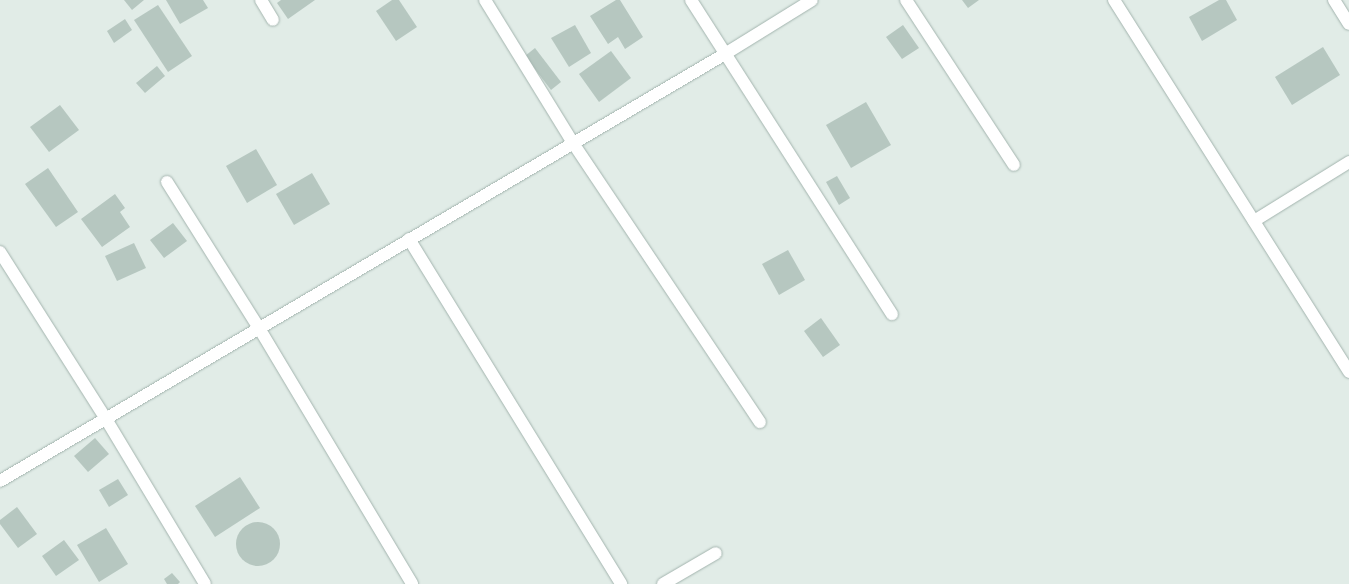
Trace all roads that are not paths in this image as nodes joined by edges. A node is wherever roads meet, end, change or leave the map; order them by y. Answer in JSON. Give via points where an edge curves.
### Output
{"nodes":[{"id":1,"x":261,"y":0,"type":"edge"},
{"id":2,"x":486,"y":0,"type":"edge"},
{"id":3,"x":691,"y":0,"type":"edge"},
{"id":4,"x":812,"y":0,"type":"edge"},
{"id":5,"x":906,"y":0,"type":"edge"},
{"id":6,"x":1114,"y":0,"type":"edge"},
{"id":7,"x":1334,"y":0,"type":"edge"},
{"id":8,"x":273,"y":20,"type":"dead end"},
{"id":9,"x":1349,"y":24,"type":"edge"},
{"id":10,"x":725,"y":54,"type":"junction"},
{"id":11,"x":573,"y":143,"type":"junction"},
{"id":12,"x":1349,"y":162,"type":"edge"},
{"id":13,"x":1014,"y":165,"type":"dead end"},
{"id":14,"x":167,"y":182,"type":"dead end"},
{"id":15,"x":1254,"y":221,"type":"junction"},
{"id":16,"x":409,"y":239,"type":"junction"},
{"id":17,"x":0,"y":252,"type":"edge"},
{"id":18,"x":892,"y":314,"type":"dead end"},
{"id":19,"x":259,"y":328,"type":"junction"},
{"id":20,"x":1349,"y":372,"type":"edge"},
{"id":21,"x":106,"y":419,"type":"junction"},
{"id":22,"x":760,"y":422,"type":"dead end"},
{"id":23,"x":0,"y":481,"type":"edge"},
{"id":24,"x":716,"y":553,"type":"dead end"},
{"id":25,"x":204,"y":584,"type":"edge"},
{"id":26,"x":412,"y":584,"type":"edge"},
{"id":27,"x":621,"y":584,"type":"edge"},
{"id":28,"x":663,"y":584,"type":"edge"}],
"edges":[{"from":1,"to":8,"type":"street"},
{"from":2,"to":11,"type":"street"},
{"from":3,"to":10,"type":"street"},
{"from":4,"to":10,"type":"street"},
{"from":5,"to":13,"type":"street"},
{"from":6,"to":15,"type":"street"},
{"from":7,"to":9,"type":"street"},
{"from":10,"to":11,"type":"street"},
{"from":10,"to":18,"type":"street"},
{"from":11,"to":16,"type":"street"},
{"from":11,"to":22,"type":"street"},
{"from":12,"to":15,"type":"street"},
{"from":14,"to":19,"type":"street"},
{"from":15,"to":20,"type":"street"},
{"from":16,"to":19,"type":"street"},
{"from":16,"to":27,"type":"street"},
{"from":17,"to":21,"type":"street"},
{"from":19,"to":21,"type":"street"},
{"from":19,"to":26,"type":"street"},
{"from":21,"to":23,"type":"street"},
{"from":21,"to":25,"type":"street"},
{"from":24,"to":28,"type":"street"}]}
